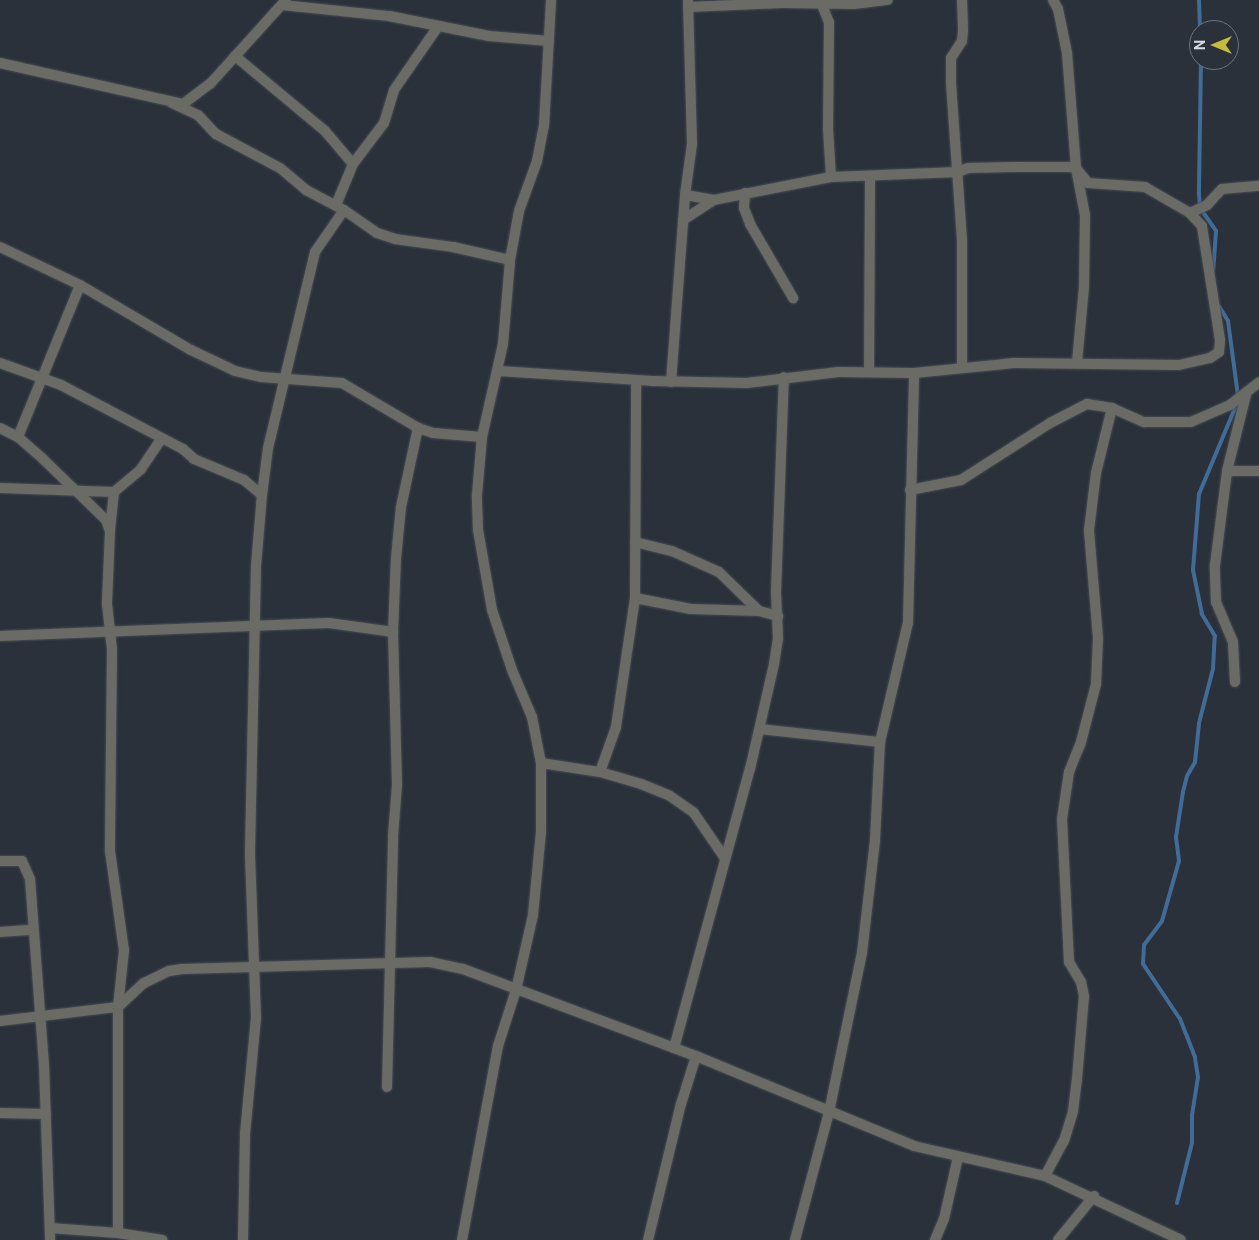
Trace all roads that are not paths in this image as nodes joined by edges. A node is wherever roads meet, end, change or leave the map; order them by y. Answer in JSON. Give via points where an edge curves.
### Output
{"nodes":[{"id":1,"x":552,"y":0,"type":"edge"},
{"id":2,"x":888,"y":0,"type":"edge"},
{"id":3,"x":962,"y":0,"type":"edge"},
{"id":4,"x":1053,"y":0,"type":"edge"},
{"id":5,"x":820,"y":1,"type":"edge"},
{"id":6,"x":284,"y":3,"type":"edge"},
{"id":7,"x":688,"y":3,"type":"edge"},
{"id":8,"x":437,"y":28,"type":"junction"},
{"id":9,"x":549,"y":41,"type":"junction"},
{"id":10,"x":235,"y":56,"type":"junction"},
{"id":11,"x":0,"y":63,"type":"edge"},
{"id":12,"x":172,"y":102,"type":"junction"},
{"id":13,"x":353,"y":164,"type":"junction"},
{"id":14,"x":1076,"y":168,"type":"junction"},
{"id":15,"x":958,"y":172,"type":"junction"},
{"id":16,"x":831,"y":177,"type":"junction"},
{"id":17,"x":870,"y":177,"type":"junction"},
{"id":18,"x":1259,"y":186,"type":"edge"},
{"id":19,"x":745,"y":193,"type":"junction"},
{"id":20,"x":685,"y":195,"type":"junction"},
{"id":21,"x":714,"y":200,"type":"junction"},
{"id":22,"x":340,"y":207,"type":"junction"},
{"id":23,"x":1190,"y":213,"type":"junction"},
{"id":24,"x":683,"y":220,"type":"junction"},
{"id":25,"x":0,"y":247,"type":"edge"},
{"id":26,"x":510,"y":260,"type":"junction"},
{"id":27,"x":80,"y":285,"type":"junction"},
{"id":28,"x":793,"y":298,"type":"dead end"},
{"id":29,"x":0,"y":363,"type":"edge"},
{"id":30,"x":1077,"y":363,"type":"junction"},
{"id":31,"x":962,"y":368,"type":"junction"},
{"id":32,"x":499,"y":372,"type":"junction"},
{"id":33,"x":869,"y":372,"type":"junction"},
{"id":34,"x":914,"y":374,"type":"junction"},
{"id":35,"x":285,"y":377,"type":"junction"},
{"id":36,"x":784,"y":377,"type":"junction"},
{"id":37,"x":44,"y":378,"type":"junction"},
{"id":38,"x":636,"y":380,"type":"junction"},
{"id":39,"x":671,"y":382,"type":"junction"},
{"id":40,"x":1259,"y":382,"type":"edge"},
{"id":41,"x":1246,"y":395,"type":"junction"},
{"id":42,"x":1112,"y":408,"type":"junction"},
{"id":43,"x":0,"y":428,"type":"edge"},
{"id":44,"x":418,"y":428,"type":"junction"},
{"id":45,"x":18,"y":437,"type":"junction"},
{"id":46,"x":482,"y":437,"type":"junction"},
{"id":47,"x":161,"y":439,"type":"junction"},
{"id":48,"x":1227,"y":471,"type":"junction"},
{"id":49,"x":1259,"y":471,"type":"edge"},
{"id":50,"x":0,"y":488,"type":"edge"},
{"id":51,"x":74,"y":490,"type":"junction"},
{"id":52,"x":910,"y":490,"type":"junction"},
{"id":53,"x":114,"y":492,"type":"junction"},
{"id":54,"x":262,"y":495,"type":"junction"},
{"id":55,"x":110,"y":532,"type":"junction"},
{"id":56,"x":635,"y":542,"type":"junction"},
{"id":57,"x":635,"y":598,"type":"junction"},
{"id":58,"x":760,"y":611,"type":"junction"},
{"id":59,"x":778,"y":616,"type":"junction"},
{"id":60,"x":256,"y":624,"type":"junction"},
{"id":61,"x":110,"y":630,"type":"junction"},
{"id":62,"x":393,"y":632,"type":"junction"},
{"id":63,"x":0,"y":636,"type":"edge"},
{"id":64,"x":1235,"y":682,"type":"dead end"},
{"id":65,"x":760,"y":729,"type":"junction"},
{"id":66,"x":880,"y":742,"type":"junction"},
{"id":67,"x":541,"y":763,"type":"junction"},
{"id":68,"x":600,"y":772,"type":"junction"},
{"id":69,"x":724,"y":856,"type":"junction"},
{"id":70,"x":0,"y":861,"type":"edge"},
{"id":71,"x":32,"y":930,"type":"junction"},
{"id":72,"x":0,"y":932,"type":"edge"},
{"id":73,"x":392,"y":961,"type":"junction"},
{"id":74,"x":254,"y":967,"type":"junction"},
{"id":75,"x":516,"y":990,"type":"junction"},
{"id":76,"x":118,"y":1007,"type":"junction"},
{"id":77,"x":39,"y":1016,"type":"junction"},
{"id":78,"x":0,"y":1021,"type":"edge"},
{"id":79,"x":674,"y":1048,"type":"junction"},
{"id":80,"x":696,"y":1056,"type":"junction"},
{"id":81,"x":387,"y":1087,"type":"dead end"},
{"id":82,"x":829,"y":1112,"type":"junction"},
{"id":83,"x":0,"y":1113,"type":"edge"},
{"id":84,"x":46,"y":1114,"type":"junction"},
{"id":85,"x":958,"y":1157,"type":"junction"},
{"id":86,"x":1045,"y":1176,"type":"junction"},
{"id":87,"x":1094,"y":1196,"type":"junction"},
{"id":88,"x":50,"y":1228,"type":"junction"},
{"id":89,"x":118,"y":1232,"type":"junction"},
{"id":90,"x":50,"y":1240,"type":"edge"},
{"id":91,"x":162,"y":1240,"type":"edge"},
{"id":92,"x":243,"y":1240,"type":"edge"},
{"id":93,"x":462,"y":1240,"type":"edge"},
{"id":94,"x":648,"y":1240,"type":"edge"},
{"id":95,"x":795,"y":1240,"type":"edge"},
{"id":96,"x":935,"y":1240,"type":"edge"},
{"id":97,"x":1058,"y":1240,"type":"edge"},
{"id":98,"x":1181,"y":1240,"type":"edge"}],
"edges":[{"from":1,"to":9,"type":"street"},
{"from":2,"to":5,"type":"street","via":[[854,4]]},
{"from":3,"to":15,"type":"street","via":[[962,41],[952,58],[954,146]]},
{"from":4,"to":14,"type":"street","via":[[1058,9],[1067,54]]},
{"from":5,"to":7,"type":"street"},
{"from":5,"to":16,"type":"street","via":[[829,22]]},
{"from":6,"to":8,"type":"street","via":[[389,16]]},
{"from":6,"to":10,"type":"street"},
{"from":7,"to":20,"type":"street","via":[[692,135]]},
{"from":8,"to":9,"type":"street"},
{"from":8,"to":13,"type":"street","via":[[394,90],[384,123]]},
{"from":9,"to":26,"type":"street","via":[[544,126]]},
{"from":10,"to":12,"type":"street","via":[[191,100]]},
{"from":10,"to":13,"type":"street","via":[[324,131]]},
{"from":11,"to":12,"type":"street"},
{"from":12,"to":22,"type":"street","via":[[198,115],[216,134],[280,168],[315,196]]},
{"from":13,"to":22,"type":"street"},
{"from":14,"to":15,"type":"street","via":[[968,168]]},
{"from":14,"to":23,"type":"street","via":[[1088,183],[1145,187]]},
{"from":14,"to":30,"type":"street","via":[[1084,215],[1084,287]]},
{"from":15,"to":17,"type":"street"},
{"from":15,"to":31,"type":"street","via":[[964,318]]},
{"from":16,"to":17,"type":"street"},
{"from":16,"to":19,"type":"street"},
{"from":17,"to":33,"type":"street"},
{"from":18,"to":23,"type":"street","via":[[1222,189],[1207,204]]},
{"from":19,"to":21,"type":"street"},
{"from":19,"to":28,"type":"street","via":[[744,208],[750,224]]},
{"from":20,"to":21,"type":"street"},
{"from":20,"to":24,"type":"street"},
{"from":21,"to":24,"type":"street"},
{"from":22,"to":26,"type":"street","via":[[367,227],[395,239],[453,247]]},
{"from":22,"to":35,"type":"street","via":[[315,252]]},
{"from":23,"to":30,"type":"street","via":[[1202,226],[1220,340],[1219,352],[1210,358],[1179,365]]},
{"from":24,"to":39,"type":"street"},
{"from":25,"to":27,"type":"street"},
{"from":26,"to":32,"type":"street"},
{"from":27,"to":35,"type":"street","via":[[191,350],[234,371],[261,377]]},
{"from":27,"to":37,"type":"street"},
{"from":29,"to":37,"type":"street"},
{"from":30,"to":31,"type":"street"},
{"from":31,"to":34,"type":"street"},
{"from":32,"to":38,"type":"street"},
{"from":32,"to":46,"type":"street"},
{"from":33,"to":34,"type":"street"},
{"from":33,"to":36,"type":"street"},
{"from":34,"to":52,"type":"street"},
{"from":35,"to":44,"type":"street","via":[[342,383]]},
{"from":35,"to":54,"type":"street","via":[[268,448]]},
{"from":36,"to":39,"type":"street","via":[[747,383]]},
{"from":36,"to":59,"type":"street"},
{"from":37,"to":45,"type":"street"},
{"from":37,"to":47,"type":"street"},
{"from":38,"to":39,"type":"street"},
{"from":38,"to":56,"type":"street"},
{"from":40,"to":41,"type":"street"},
{"from":41,"to":42,"type":"street","via":[[1192,422],[1144,422]]},
{"from":41,"to":48,"type":"street"},
{"from":42,"to":52,"type":"street","via":[[1087,404],[1077,408],[961,480]]},
{"from":42,"to":86,"type":"street","via":[[1096,473],[1089,530],[1098,638],[1096,684],[1082,742],[1069,772],[1062,819],[1069,962],[1081,982],[1084,996],[1071,1119],[1064,1141]]},
{"from":43,"to":45,"type":"street"},
{"from":44,"to":46,"type":"street"},
{"from":44,"to":62,"type":"street","via":[[401,507]]},
{"from":45,"to":51,"type":"street"},
{"from":46,"to":67,"type":"street","via":[[477,495],[492,610],[532,717]]},
{"from":47,"to":53,"type":"street","via":[[141,469]]},
{"from":47,"to":54,"type":"street","via":[[183,449],[194,459],[244,480]]},
{"from":48,"to":49,"type":"street"},
{"from":48,"to":64,"type":"street","via":[[1215,565],[1216,602],[1234,642]]},
{"from":50,"to":51,"type":"street"},
{"from":51,"to":53,"type":"street"},
{"from":51,"to":55,"type":"street","via":[[106,520]]},
{"from":52,"to":66,"type":"street","via":[[908,624]]},
{"from":53,"to":55,"type":"street"},
{"from":54,"to":60,"type":"street","via":[[256,566]]},
{"from":55,"to":61,"type":"street","via":[[107,604]]},
{"from":56,"to":57,"type":"street"},
{"from":56,"to":58,"type":"street","via":[[672,551],[720,572]]},
{"from":57,"to":58,"type":"street","via":[[691,609]]},
{"from":57,"to":68,"type":"street","via":[[616,728]]},
{"from":58,"to":59,"type":"street"},
{"from":59,"to":65,"type":"street","via":[[774,664]]},
{"from":60,"to":61,"type":"street"},
{"from":60,"to":62,"type":"street","via":[[329,624]]},
{"from":60,"to":74,"type":"street","via":[[250,852]]},
{"from":61,"to":63,"type":"street"},
{"from":61,"to":76,"type":"street","via":[[110,851],[124,950]]},
{"from":62,"to":73,"type":"street","via":[[398,717],[392,836]]},
{"from":65,"to":66,"type":"street"},
{"from":65,"to":69,"type":"street"},
{"from":66,"to":82,"type":"street","via":[[875,840],[862,953]]},
{"from":67,"to":68,"type":"street"},
{"from":67,"to":75,"type":"street","via":[[541,832],[533,915]]},
{"from":68,"to":69,"type":"street","via":[[670,796],[694,813]]},
{"from":69,"to":79,"type":"street","via":[[694,983]]},
{"from":70,"to":71,"type":"street","via":[[22,861],[28,870]]},
{"from":71,"to":72,"type":"street"},
{"from":71,"to":77,"type":"street"},
{"from":73,"to":74,"type":"street"},
{"from":73,"to":75,"type":"street","via":[[430,962],[463,969]]},
{"from":73,"to":81,"type":"street"},
{"from":74,"to":76,"type":"street","via":[[200,966],[169,971],[131,992]]},
{"from":74,"to":92,"type":"street","via":[[256,1018],[245,1134]]},
{"from":75,"to":79,"type":"street"},
{"from":75,"to":93,"type":"street","via":[[498,1046]]},
{"from":76,"to":77,"type":"street"},
{"from":76,"to":89,"type":"street"},
{"from":77,"to":78,"type":"street"},
{"from":77,"to":84,"type":"street"},
{"from":79,"to":80,"type":"street"},
{"from":80,"to":82,"type":"street"},
{"from":80,"to":94,"type":"street","via":[[680,1104]]},
{"from":82,"to":85,"type":"street","via":[[914,1146]]},
{"from":82,"to":95,"type":"street"},
{"from":83,"to":84,"type":"street"},
{"from":84,"to":88,"type":"street"},
{"from":85,"to":86,"type":"street"},
{"from":85,"to":96,"type":"street","via":[[944,1219]]},
{"from":86,"to":87,"type":"street"},
{"from":87,"to":97,"type":"street"},
{"from":87,"to":98,"type":"street"},
{"from":88,"to":89,"type":"street"},
{"from":88,"to":90,"type":"street"},
{"from":89,"to":91,"type":"street"}]}
